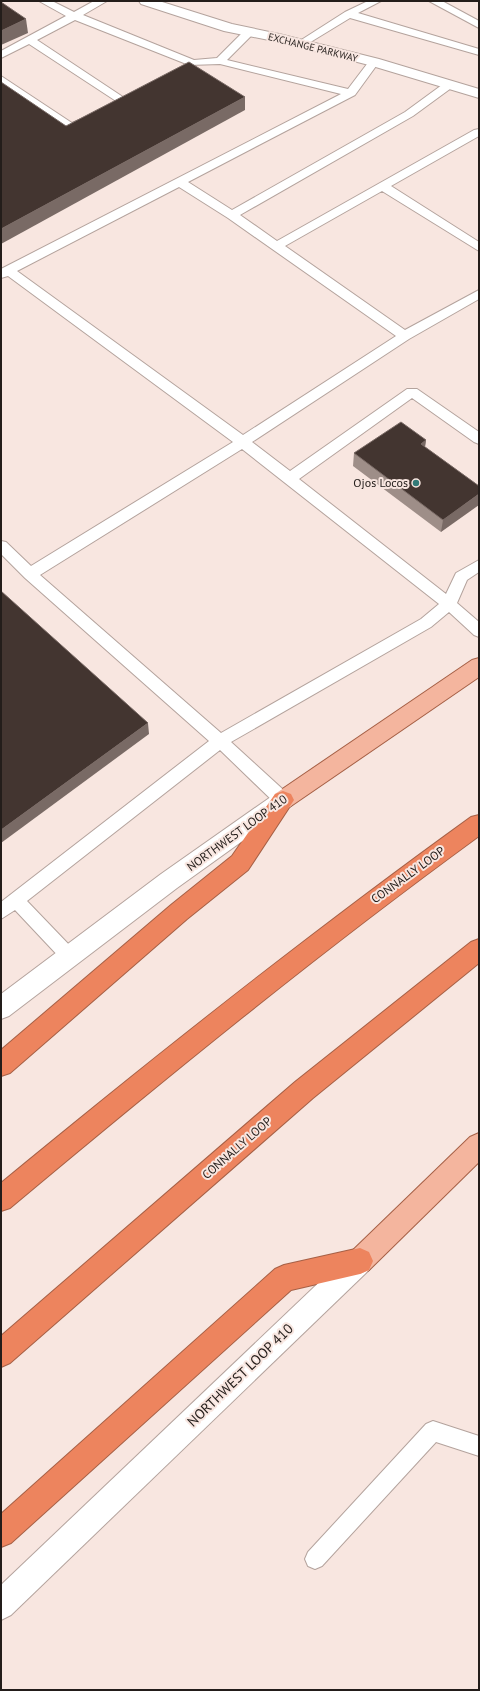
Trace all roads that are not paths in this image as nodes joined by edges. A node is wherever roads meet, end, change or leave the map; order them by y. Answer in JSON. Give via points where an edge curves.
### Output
{"nodes":[{"id":1,"x":44,"y":1,"type":"edge"},
{"id":2,"x":102,"y":1,"type":"edge"},
{"id":3,"x":146,"y":1,"type":"edge"},
{"id":4,"x":376,"y":1,"type":"edge"},
{"id":5,"x":434,"y":1,"type":"edge"},
{"id":6,"x":349,"y":14,"type":"junction"},
{"id":7,"x":75,"y":16,"type":"junction"},
{"id":8,"x":479,"y":25,"type":"edge"},
{"id":9,"x":249,"y":32,"type":"junction"},
{"id":10,"x":30,"y":40,"type":"junction"},
{"id":11,"x":300,"y":44,"type":"junction"},
{"id":12,"x":479,"y":52,"type":"edge"},
{"id":13,"x":1,"y":54,"type":"edge"},
{"id":14,"x":220,"y":61,"type":"junction"},
{"id":15,"x":193,"y":62,"type":"junction"},
{"id":16,"x":374,"y":62,"type":"junction"},
{"id":17,"x":179,"y":70,"type":"edge"},
{"id":18,"x":1,"y":79,"type":"edge"},
{"id":19,"x":450,"y":84,"type":"junction"},
{"id":20,"x":351,"y":93,"type":"junction"},
{"id":21,"x":479,"y":94,"type":"edge"},
{"id":22,"x":479,"y":132,"type":"edge"},
{"id":23,"x":180,"y":182,"type":"junction"},
{"id":24,"x":383,"y":186,"type":"junction"},
{"id":25,"x":232,"y":215,"type":"junction"},
{"id":26,"x":276,"y":246,"type":"junction"},
{"id":27,"x":479,"y":247,"type":"edge"},
{"id":28,"x":5,"y":272,"type":"edge"},
{"id":29,"x":479,"y":294,"type":"edge"},
{"id":30,"x":405,"y":336,"type":"junction"},
{"id":31,"x":479,"y":439,"type":"edge"},
{"id":32,"x":243,"y":442,"type":"junction"},
{"id":33,"x":290,"y":478,"type":"junction"},
{"id":34,"x":1,"y":546,"type":"edge"},
{"id":35,"x":479,"y":565,"type":"edge"},
{"id":36,"x":30,"y":574,"type":"junction"},
{"id":37,"x":449,"y":604,"type":"junction"},
{"id":38,"x":479,"y":631,"type":"edge"},
{"id":39,"x":479,"y":666,"type":"edge"},
{"id":40,"x":220,"y":741,"type":"junction"},
{"id":41,"x":283,"y":800,"type":"junction"},
{"id":42,"x":479,"y":824,"type":"edge"},
{"id":43,"x":16,"y":900,"type":"junction"},
{"id":44,"x":1,"y":912,"type":"edge"},
{"id":45,"x":479,"y":949,"type":"edge"},
{"id":46,"x":69,"y":956,"type":"junction"},
{"id":47,"x":1,"y":1008,"type":"edge"},
{"id":48,"x":1,"y":1065,"type":"edge"},
{"id":49,"x":479,"y":1145,"type":"edge"},
{"id":50,"x":1,"y":1198,"type":"edge"},
{"id":51,"x":360,"y":1261,"type":"junction"},
{"id":52,"x":1,"y":1354,"type":"edge"},
{"id":53,"x":479,"y":1446,"type":"edge"},
{"id":54,"x":1,"y":1533,"type":"edge"},
{"id":55,"x":315,"y":1559,"type":"dead end"},
{"id":56,"x":1,"y":1605,"type":"edge"}],
"edges":[{"from":1,"to":7,"type":"lane"},
{"from":2,"to":7,"type":"lane"},
{"from":3,"to":9,"type":"main road","name":"EXCHANGE PARKWAY","via":[[181,14]]},
{"from":4,"to":6,"type":"lane"},
{"from":5,"to":8,"type":"lane"},
{"from":6,"to":11,"type":"lane"},
{"from":6,"to":12,"type":"lane"},
{"from":7,"to":10,"type":"lane"},
{"from":7,"to":15,"type":"lane"},
{"from":9,"to":11,"type":"main road","name":"EXCHANGE PARKWAY"},
{"from":9,"to":14,"type":"lane"},
{"from":10,"to":13,"type":"lane"},
{"from":10,"to":18,"type":"lane","via":[[127,99],[72,128]]},
{"from":11,"to":16,"type":"main road","name":"EXCHANGE PARKWAY"},
{"from":14,"to":15,"type":"lane"},
{"from":14,"to":20,"type":"lane"},
{"from":15,"to":17,"type":"lane"},
{"from":16,"to":19,"type":"main road","name":"EXCHANGE PARKWAY"},
{"from":16,"to":20,"type":"lane"},
{"from":19,"to":21,"type":"main road","name":"EXCHANGE PARKWAY"},
{"from":19,"to":25,"type":"lane","via":[[409,114]]},
{"from":20,"to":23,"type":"lane"},
{"from":22,"to":24,"type":"lane"},
{"from":23,"to":25,"type":"lane"},
{"from":23,"to":28,"type":"lane"},
{"from":24,"to":26,"type":"lane"},
{"from":24,"to":27,"type":"lane"},
{"from":25,"to":26,"type":"lane"},
{"from":26,"to":30,"type":"lane"},
{"from":28,"to":32,"type":"lane"},
{"from":29,"to":30,"type":"lane"},
{"from":30,"to":32,"type":"lane"},
{"from":31,"to":33,"type":"lane","via":[[412,392]]},
{"from":32,"to":33,"type":"lane"},
{"from":32,"to":36,"type":"lane"},
{"from":33,"to":37,"type":"lane"},
{"from":34,"to":36,"type":"lane"},
{"from":35,"to":37,"type":"lane","via":[[461,578]]},
{"from":36,"to":40,"type":"lane"},
{"from":37,"to":38,"type":"lane"},
{"from":37,"to":40,"type":"lane","via":[[426,623]]},
{"from":39,"to":41,"type":"main road","name":"NORTHWEST LOOP 410"},
{"from":40,"to":41,"type":"lane"},
{"from":40,"to":43,"type":"lane"},
{"from":41,"to":46,"type":"main road","name":"NORTHWEST LOOP 410"},
{"from":41,"to":48,"type":"highway","via":[[240,862]]},
{"from":42,"to":50,"type":"highway","name":"CONNALLY LOOP","via":[[302,954]]},
{"from":43,"to":44,"type":"lane"},
{"from":43,"to":46,"type":"lane"},
{"from":45,"to":52,"type":"highway","name":"CONNALLY LOOP","via":[[304,1090]]},
{"from":46,"to":47,"type":"main road","name":"NORTHWEST LOOP 410"},
{"from":49,"to":51,"type":"main road","name":"NORTHWEST LOOP 410"},
{"from":51,"to":54,"type":"highway","via":[[284,1278]]},
{"from":51,"to":56,"type":"main road","name":"NORTHWEST LOOP 410"},
{"from":53,"to":55,"type":"lane","via":[[433,1431]]}]}
